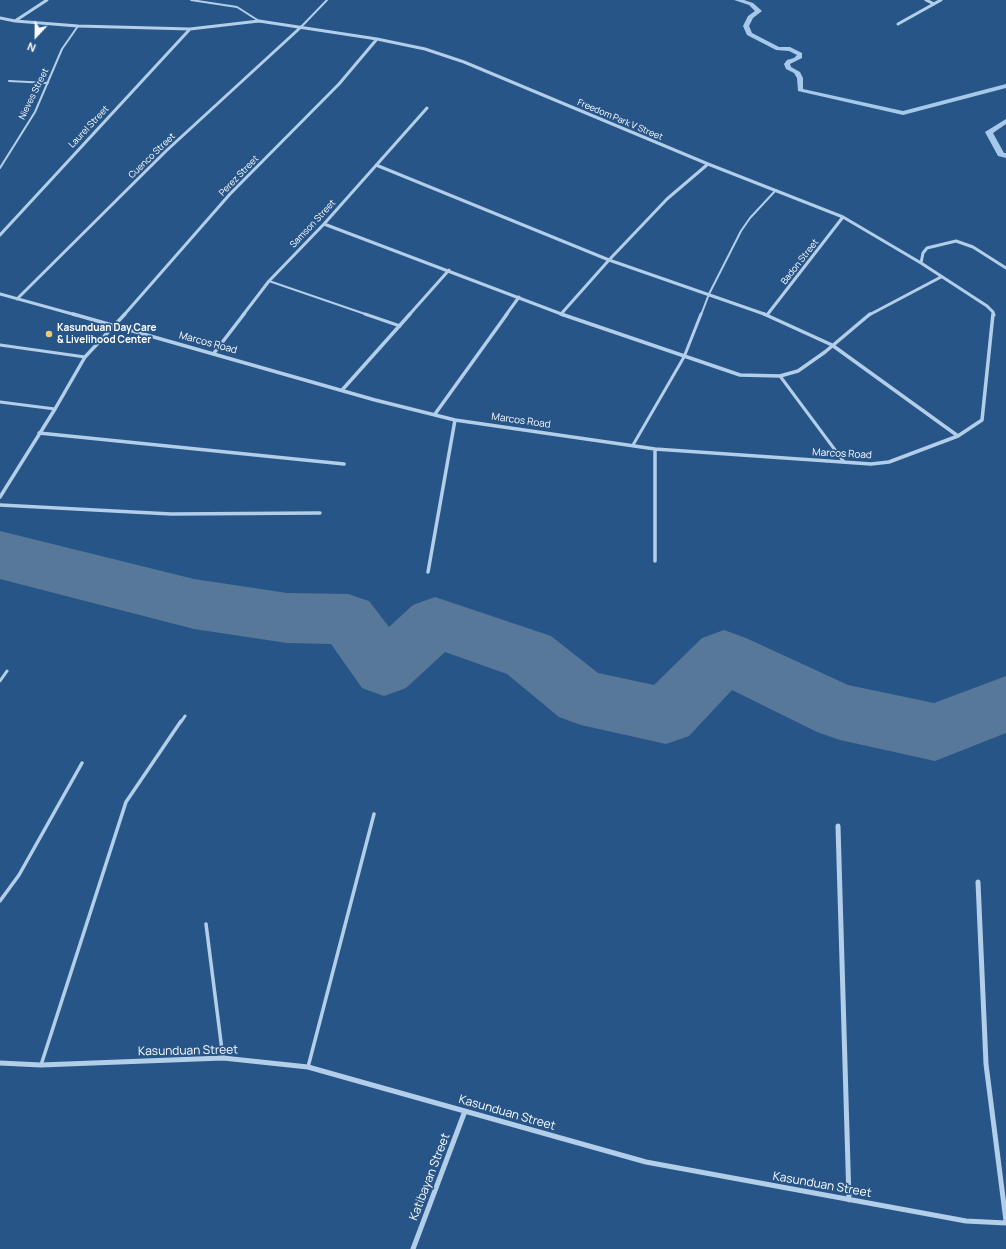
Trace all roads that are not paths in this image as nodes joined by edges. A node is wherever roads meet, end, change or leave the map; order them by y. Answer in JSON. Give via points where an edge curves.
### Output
{"nodes":[{"id":1,"x":47,"y":0,"type":"edge"},
{"id":2,"x":191,"y":0,"type":"edge"},
{"id":3,"x":327,"y":0,"type":"edge"},
{"id":4,"x":926,"y":0,"type":"edge"},
{"id":5,"x":941,"y":0,"type":"edge"},
{"id":6,"x":202,"y":1,"type":"edge"},
{"id":7,"x":934,"y":4,"type":"junction"},
{"id":8,"x":0,"y":18,"type":"edge"},
{"id":9,"x":15,"y":21,"type":"junction"},
{"id":10,"x":259,"y":21,"type":"junction"},
{"id":11,"x":898,"y":24,"type":"dead end"},
{"id":12,"x":78,"y":26,"type":"junction"},
{"id":13,"x":301,"y":27,"type":"junction"},
{"id":14,"x":190,"y":29,"type":"junction"},
{"id":15,"x":377,"y":39,"type":"junction"},
{"id":16,"x":9,"y":81,"type":"dead end"},
{"id":17,"x":48,"y":83,"type":"junction"},
{"id":18,"x":427,"y":108,"type":"dead end"},
{"id":19,"x":708,"y":164,"type":"junction"},
{"id":20,"x":376,"y":165,"type":"junction"},
{"id":21,"x":0,"y":168,"type":"edge"},
{"id":22,"x":776,"y":190,"type":"junction"},
{"id":23,"x":843,"y":217,"type":"junction"},
{"id":24,"x":324,"y":224,"type":"junction"},
{"id":25,"x":0,"y":236,"type":"edge"},
{"id":26,"x":609,"y":260,"type":"junction"},
{"id":27,"x":921,"y":262,"type":"junction"},
{"id":28,"x":1006,"y":268,"type":"edge"},
{"id":29,"x":449,"y":270,"type":"junction"},
{"id":30,"x":941,"y":277,"type":"junction"},
{"id":31,"x":269,"y":282,"type":"junction"},
{"id":32,"x":0,"y":294,"type":"edge"},
{"id":33,"x":709,"y":294,"type":"junction"},
{"id":34,"x":519,"y":297,"type":"junction"},
{"id":35,"x":17,"y":299,"type":"junction"},
{"id":36,"x":561,"y":314,"type":"junction"},
{"id":37,"x":767,"y":315,"type":"junction"},
{"id":38,"x":400,"y":326,"type":"junction"},
{"id":39,"x":114,"y":327,"type":"junction"},
{"id":40,"x":0,"y":345,"type":"edge"},
{"id":41,"x":832,"y":345,"type":"junction"},
{"id":42,"x":214,"y":353,"type":"junction"},
{"id":43,"x":85,"y":357,"type":"junction"},
{"id":44,"x":684,"y":357,"type":"junction"},
{"id":45,"x":780,"y":376,"type":"junction"},
{"id":46,"x":343,"y":390,"type":"junction"},
{"id":47,"x":0,"y":402,"type":"edge"},
{"id":48,"x":55,"y":409,"type":"junction"},
{"id":49,"x":435,"y":414,"type":"junction"},
{"id":50,"x":455,"y":420,"type":"junction"},
{"id":51,"x":39,"y":433,"type":"junction"},
{"id":52,"x":958,"y":436,"type":"junction"},
{"id":53,"x":633,"y":445,"type":"junction"},
{"id":54,"x":656,"y":449,"type":"junction"},
{"id":55,"x":844,"y":462,"type":"junction"},
{"id":56,"x":344,"y":464,"type":"dead end"},
{"id":57,"x":0,"y":497,"type":"edge"},
{"id":58,"x":0,"y":506,"type":"edge"},
{"id":59,"x":320,"y":513,"type":"dead end"},
{"id":60,"x":655,"y":561,"type":"dead end"},
{"id":61,"x":428,"y":572,"type":"dead end"},
{"id":62,"x":7,"y":671,"type":"dead end"},
{"id":63,"x":0,"y":681,"type":"edge"},
{"id":64,"x":185,"y":716,"type":"dead end"},
{"id":65,"x":82,"y":763,"type":"dead end"},
{"id":66,"x":374,"y":814,"type":"dead end"},
{"id":67,"x":838,"y":826,"type":"dead end"},
{"id":68,"x":978,"y":882,"type":"dead end"},
{"id":69,"x":0,"y":901,"type":"edge"},
{"id":70,"x":206,"y":924,"type":"dead end"},
{"id":71,"x":223,"y":1058,"type":"junction"},
{"id":72,"x":0,"y":1063,"type":"edge"},
{"id":73,"x":41,"y":1065,"type":"junction"},
{"id":74,"x":308,"y":1067,"type":"junction"},
{"id":75,"x":465,"y":1112,"type":"junction"},
{"id":76,"x":849,"y":1200,"type":"junction"},
{"id":77,"x":1006,"y":1222,"type":"edge"},
{"id":78,"x":413,"y":1249,"type":"edge"}],
"edges":[{"from":1,"to":9,"type":"street"},
{"from":2,"to":6,"type":"lane"},
{"from":3,"to":13,"type":"lane"},
{"from":4,"to":7,"type":"street"},
{"from":5,"to":7,"type":"street"},
{"from":6,"to":10,"type":"lane","via":[[237,7]]},
{"from":7,"to":11,"type":"street"},
{"from":8,"to":9,"type":"street","name":"Freedom Park V Street"},
{"from":9,"to":12,"type":"street","name":"Freedom Park V Street"},
{"from":10,"to":13,"type":"street","name":"Freedom Park V Street"},
{"from":10,"to":14,"type":"street","name":"Freedom Park V Street"},
{"from":12,"to":14,"type":"street","name":"Freedom Park V Street"},
{"from":12,"to":17,"type":"lane","name":"Nieves Street","via":[[62,50]]},
{"from":13,"to":15,"type":"street","name":"Freedom Park V Street"},
{"from":13,"to":35,"type":"street","name":"Cuenco Street","via":[[166,151]]},
{"from":14,"to":25,"type":"street","name":"Laurel Street"},
{"from":15,"to":19,"type":"street","name":"Freedom Park V Street","via":[[425,49],[464,62]]},
{"from":15,"to":39,"type":"street","name":"Perez Street","via":[[339,84],[230,194]]},
{"from":16,"to":17,"type":"lane"},
{"from":17,"to":21,"type":"lane","name":"Nieves Street","via":[[35,112]]},
{"from":18,"to":20,"type":"street","name":"Samson Street"},
{"from":19,"to":22,"type":"street","name":"Freedom Park V Street"},
{"from":19,"to":26,"type":"street","via":[[667,199]]},
{"from":20,"to":24,"type":"street","name":"Samson Street"},
{"from":20,"to":26,"type":"street"},
{"from":22,"to":23,"type":"street","name":"Freedom Park V Street"},
{"from":22,"to":33,"type":"lane","via":[[741,231]]},
{"from":23,"to":27,"type":"street","name":"Freedom Park V Street"},
{"from":23,"to":37,"type":"street","name":"Badon Street"},
{"from":24,"to":29,"type":"street"},
{"from":24,"to":31,"type":"street","name":"Samson Street"},
{"from":26,"to":33,"type":"street"},
{"from":26,"to":36,"type":"street"},
{"from":27,"to":28,"type":"street","via":[[927,248],[956,241],[973,247]]},
{"from":27,"to":30,"type":"street","name":"Freedom Park V Street"},
{"from":29,"to":34,"type":"street"},
{"from":29,"to":38,"type":"street"},
{"from":30,"to":41,"type":"street","via":[[871,313]]},
{"from":30,"to":52,"type":"street","name":"Marcos Road","via":[[988,306],[994,317],[982,420]]},
{"from":31,"to":38,"type":"lane"},
{"from":31,"to":42,"type":"street","name":"Samson Street"},
{"from":32,"to":35,"type":"street","name":"Marcos Road"},
{"from":33,"to":37,"type":"street"},
{"from":33,"to":44,"type":"lane"},
{"from":34,"to":36,"type":"street"},
{"from":34,"to":49,"type":"street"},
{"from":35,"to":39,"type":"street","name":"Marcos Road"},
{"from":36,"to":44,"type":"street"},
{"from":37,"to":41,"type":"street"},
{"from":38,"to":46,"type":"street"},
{"from":39,"to":42,"type":"street","name":"Marcos Road"},
{"from":39,"to":43,"type":"street","name":"Perez Street"},
{"from":40,"to":43,"type":"lane"},
{"from":41,"to":45,"type":"street","via":[[798,371]]},
{"from":41,"to":52,"type":"street"},
{"from":42,"to":46,"type":"street","name":"Marcos Road"},
{"from":43,"to":48,"type":"street","name":"Perez Street"},
{"from":44,"to":45,"type":"street","via":[[740,375]]},
{"from":44,"to":53,"type":"lane"},
{"from":45,"to":55,"type":"lane"},
{"from":46,"to":49,"type":"street","name":"Marcos Road"},
{"from":47,"to":48,"type":"lane"},
{"from":48,"to":51,"type":"street","name":"Perez Street"},
{"from":49,"to":50,"type":"street","name":"Marcos Road"},
{"from":50,"to":53,"type":"street","name":"Marcos Road"},
{"from":50,"to":61,"type":"street"},
{"from":51,"to":56,"type":"street"},
{"from":51,"to":57,"type":"street","name":"Perez Street"},
{"from":52,"to":55,"type":"street","name":"Marcos Road","via":[[889,462]]},
{"from":53,"to":54,"type":"street","name":"Marcos Road"},
{"from":54,"to":55,"type":"street","name":"Marcos Road"},
{"from":54,"to":60,"type":"street"},
{"from":58,"to":59,"type":"street","via":[[171,514]]},
{"from":62,"to":63,"type":"lane"},
{"from":64,"to":73,"type":"lane","via":[[126,802]]},
{"from":65,"to":69,"type":"lane","via":[[18,875]]},
{"from":66,"to":74,"type":"lane"},
{"from":67,"to":76,"type":"street"},
{"from":68,"to":77,"type":"street","via":[[986,1064]]},
{"from":70,"to":71,"type":"lane"},
{"from":71,"to":73,"type":"street","name":"Kasunduan Street"},
{"from":71,"to":74,"type":"street","name":"Kasunduan Street"},
{"from":72,"to":73,"type":"street","name":"Kasunduan Street"},
{"from":74,"to":75,"type":"street","name":"Kasunduan Street"},
{"from":75,"to":76,"type":"street","name":"Kasunduan Street","via":[[646,1162]]},
{"from":75,"to":78,"type":"street","name":"Katibayan Street"},
{"from":76,"to":77,"type":"street","name":"Kasunduan Street","via":[[966,1221]]}]}
